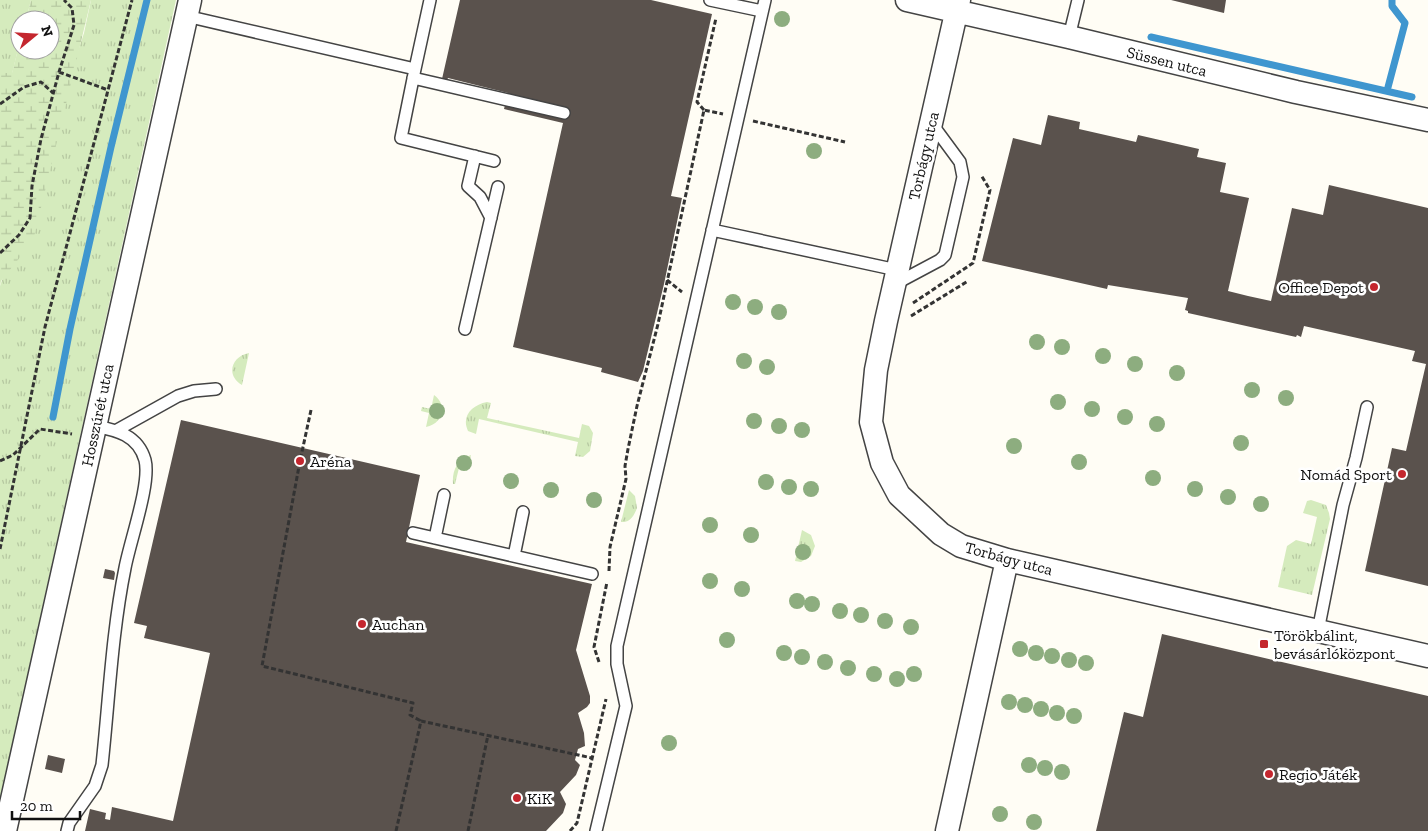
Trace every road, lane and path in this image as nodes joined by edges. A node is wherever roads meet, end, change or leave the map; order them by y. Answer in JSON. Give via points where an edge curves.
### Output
{"nodes":[{"id":1,"x":64,"y":0,"type":"edge"},
{"id":2,"x":132,"y":0,"type":"edge"},
{"id":3,"x":430,"y":0,"type":"edge"},
{"id":4,"x":907,"y":0,"type":"edge"},
{"id":5,"x":1078,"y":0,"type":"edge"},
{"id":6,"x":715,"y":1,"type":"edge"},
{"id":7,"x":763,"y":6,"type":"edge"},
{"id":8,"x":958,"y":6,"type":"edge"},
{"id":9,"x":188,"y":8,"type":"edge"},
{"id":10,"x":1069,"y":36,"type":"junction"},
{"id":11,"x":59,"y":72,"type":"junction"},
{"id":12,"x":414,"y":73,"type":"junction"},
{"id":13,"x":108,"y":90,"type":"junction"},
{"id":14,"x":54,"y":93,"type":"junction"},
{"id":15,"x":0,"y":104,"type":"edge"},
{"id":16,"x":704,"y":110,"type":"junction"},
{"id":17,"x":564,"y":112,"type":"dead end"},
{"id":18,"x":737,"y":117,"type":"junction"},
{"id":19,"x":1428,"y":120,"type":"edge"},
{"id":20,"x":931,"y":122,"type":"junction"},
{"id":21,"x":845,"y":142,"type":"dead end"},
{"id":22,"x":475,"y":156,"type":"junction"},
{"id":23,"x":494,"y":161,"type":"dead end"},
{"id":24,"x":498,"y":187,"type":"dead end"},
{"id":25,"x":491,"y":218,"type":"junction"},
{"id":26,"x":712,"y":230,"type":"junction"},
{"id":27,"x":0,"y":253,"type":"edge"},
{"id":28,"x":895,"y":277,"type":"junction"},
{"id":29,"x":968,"y":282,"type":"dead end"},
{"id":30,"x":911,"y":316,"type":"dead end"},
{"id":31,"x":465,"y":328,"type":"dead end"},
{"id":32,"x":216,"y":389,"type":"dead end"},
{"id":33,"x":1367,"y":407,"type":"dead end"},
{"id":34,"x":311,"y":410,"type":"dead end"},
{"id":35,"x":94,"y":426,"type":"junction"},
{"id":36,"x":117,"y":430,"type":"junction"},
{"id":37,"x":54,"y":431,"type":"dead end"},
{"id":38,"x":21,"y":446,"type":"junction"},
{"id":39,"x":627,"y":452,"type":"dead end"},
{"id":40,"x":0,"y":461,"type":"edge"},
{"id":41,"x":444,"y":494,"type":"dead end"},
{"id":42,"x":523,"y":512,"type":"dead end"},
{"id":43,"x":413,"y":533,"type":"dead end"},
{"id":44,"x":435,"y":538,"type":"junction"},
{"id":45,"x":0,"y":549,"type":"edge"},
{"id":46,"x":514,"y":556,"type":"junction"},
{"id":47,"x":1007,"y":560,"type":"junction"},
{"id":48,"x":592,"y":574,"type":"dead end"},
{"id":49,"x":1318,"y":631,"type":"junction"},
{"id":50,"x":1428,"y":656,"type":"edge"},
{"id":51,"x":420,"y":720,"type":"junction"},
{"id":52,"x":488,"y":735,"type":"junction"},
{"id":53,"x":592,"y":758,"type":"dead end"},
{"id":54,"x":5,"y":831,"type":"edge"},
{"id":55,"x":67,"y":831,"type":"edge"},
{"id":56,"x":396,"y":831,"type":"edge"},
{"id":57,"x":468,"y":831,"type":"edge"},
{"id":58,"x":596,"y":831,"type":"edge"},
{"id":59,"x":947,"y":831,"type":"edge"}],
"edges":[{"from":1,"to":11,"type":"path","via":[[72,8],[74,25]]},
{"from":2,"to":13,"type":"path"},
{"from":3,"to":12,"type":"lane"},
{"from":4,"to":8,"type":"street","name":"Süssen utca"},
{"from":5,"to":10,"type":"lane"},
{"from":6,"to":7,"type":"lane"},
{"from":6,"to":16,"type":"path","via":[[698,102]]},
{"from":7,"to":18,"type":"lane"},
{"from":8,"to":10,"type":"street","name":"Süssen utca"},
{"from":8,"to":20,"type":"street","name":"Torbágy utca"},
{"from":9,"to":12,"type":"lane"},
{"from":9,"to":35,"type":"street","name":"Hosszúrét utca"},
{"from":10,"to":19,"type":"street","name":"Süssen utca","via":[[1296,92]]},
{"from":11,"to":13,"type":"path"},
{"from":11,"to":14,"type":"path"},
{"from":12,"to":17,"type":"lane"},
{"from":12,"to":22,"type":"lane","via":[[401,138]]},
{"from":13,"to":38,"type":"path","via":[[45,327]]},
{"from":14,"to":15,"type":"path","via":[[41,82],[24,87]]},
{"from":14,"to":27,"type":"path","via":[[41,139],[30,218],[19,235]]},
{"from":16,"to":18,"type":"path"},
{"from":16,"to":39,"type":"path"},
{"from":18,"to":21,"type":"path"},
{"from":18,"to":26,"type":"lane"},
{"from":20,"to":28,"type":"street","name":"Torbágy utca"},
{"from":20,"to":28,"type":"lane","via":[[960,162],[963,177],[947,249],[940,260]]},
{"from":22,"to":23,"type":"lane"},
{"from":22,"to":25,"type":"lane","via":[[468,186],[480,197]]},
{"from":24,"to":25,"type":"lane"},
{"from":25,"to":31,"type":"lane"},
{"from":26,"to":28,"type":"lane"},
{"from":26,"to":58,"type":"lane","via":[[617,646],[617,664],[626,706]]},
{"from":28,"to":47,"type":"street","name":"Torbágy utca","via":[[876,370],[872,422],[882,463],[899,494],[941,534],[961,546]]},
{"from":29,"to":30,"type":"path"},
{"from":32,"to":36,"type":"lane","via":[[178,396]]},
{"from":33,"to":49,"type":"lane"},
{"from":34,"to":51,"type":"path","via":[[262,666],[413,704],[410,716]]},
{"from":35,"to":36,"type":"lane"},
{"from":35,"to":54,"type":"street","name":"Hosszúrét utca"},
{"from":36,"to":55,"type":"lane","via":[[138,446],[147,469],[118,610],[102,765],[95,786]]},
{"from":37,"to":38,"type":"path","via":[[40,429]]},
{"from":38,"to":40,"type":"path","via":[[13,455]]},
{"from":38,"to":45,"type":"path"},
{"from":41,"to":44,"type":"lane"},
{"from":42,"to":46,"type":"lane"},
{"from":43,"to":44,"type":"lane"},
{"from":44,"to":46,"type":"lane"},
{"from":46,"to":48,"type":"lane"},
{"from":47,"to":49,"type":"street","name":"Torbágy utca"},
{"from":47,"to":59,"type":"street"},
{"from":49,"to":50,"type":"street","name":"Torbágy utca"},
{"from":51,"to":52,"type":"path"},
{"from":51,"to":56,"type":"path"},
{"from":52,"to":53,"type":"path"},
{"from":52,"to":57,"type":"path"}]}
